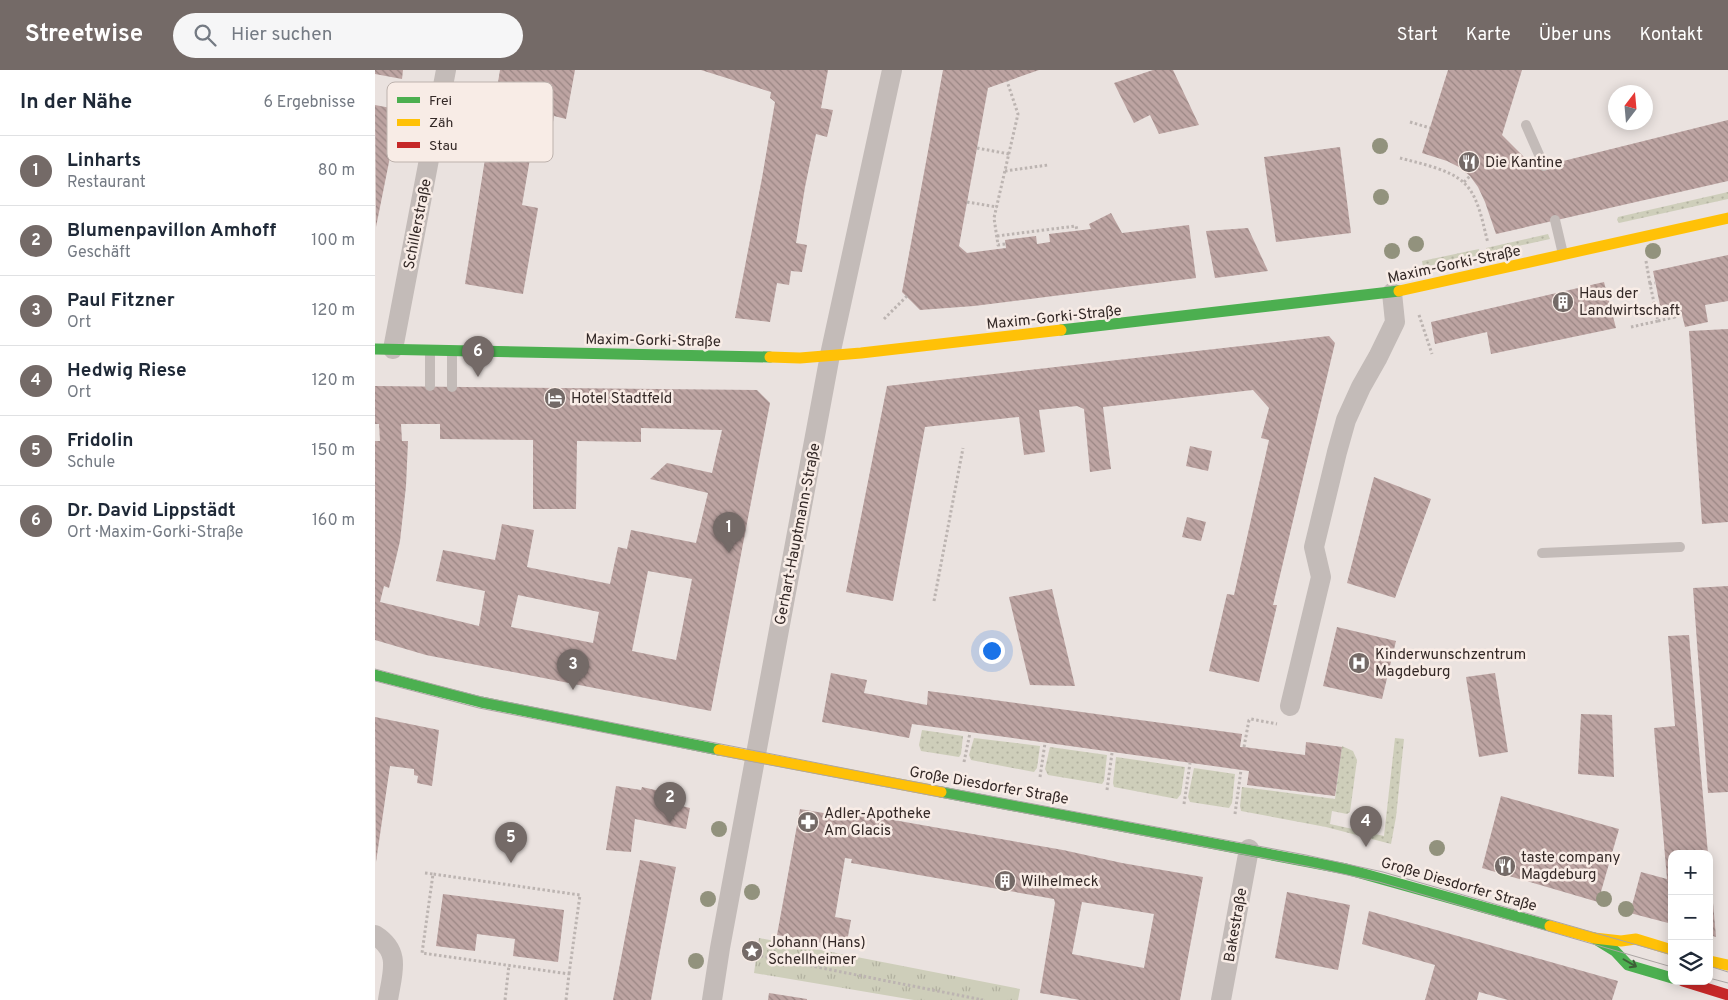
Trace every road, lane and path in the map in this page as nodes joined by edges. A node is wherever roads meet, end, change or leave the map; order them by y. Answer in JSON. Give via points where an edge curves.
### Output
{"nodes":[{"id":1,"x":892,"y":70,"type":"edge"},
{"id":2,"x":1007,"y":81,"type":"dead end"},
{"id":3,"x":1410,"y":122,"type":"dead end"},
{"id":4,"x":1526,"y":125,"type":"dead end"},
{"id":5,"x":1430,"y":128,"type":"dead end"},
{"id":6,"x":977,"y":148,"type":"dead end"},
{"id":7,"x":1009,"y":154,"type":"junction"},
{"id":8,"x":1399,"y":158,"type":"dead end"},
{"id":9,"x":426,"y":162,"type":"edge"},
{"id":10,"x":1048,"y":165,"type":"dead end"},
{"id":11,"x":1544,"y":166,"type":"dead end"},
{"id":12,"x":1005,"y":170,"type":"junction"},
{"id":13,"x":1470,"y":176,"type":"dead end"},
{"id":14,"x":1464,"y":182,"type":"junction"},
{"id":15,"x":967,"y":202,"type":"dead end"},
{"id":16,"x":997,"y":207,"type":"junction"},
{"id":17,"x":1728,"y":218,"type":"edge"},
{"id":18,"x":1555,"y":220,"type":"dead end"},
{"id":19,"x":1077,"y":230,"type":"dead end"},
{"id":20,"x":997,"y":236,"type":"junction"},
{"id":21,"x":1488,"y":243,"type":"dead end"},
{"id":22,"x":1005,"y":244,"type":"dead end"},
{"id":23,"x":1564,"y":256,"type":"junction"},
{"id":24,"x":1645,"y":261,"type":"dead end"},
{"id":25,"x":1655,"y":283,"type":"dead end"},
{"id":26,"x":1651,"y":284,"type":"junction"},
{"id":27,"x":1392,"y":293,"type":"junction"},
{"id":28,"x":907,"y":296,"type":"dead end"},
{"id":29,"x":1675,"y":313,"type":"dead end"},
{"id":30,"x":1419,"y":315,"type":"dead end"},
{"id":31,"x":884,"y":319,"type":"dead end"},
{"id":32,"x":1658,"y":321,"type":"junction"},
{"id":33,"x":1631,"y":327,"type":"dead end"},
{"id":34,"x":384,"y":349,"type":"edge"},
{"id":35,"x":430,"y":350,"type":"junction"},
{"id":36,"x":452,"y":350,"type":"junction"},
{"id":37,"x":1432,"y":354,"type":"dead end"},
{"id":38,"x":830,"y":355,"type":"junction"},
{"id":39,"x":430,"y":386,"type":"dead end"},
{"id":40,"x":452,"y":387,"type":"dead end"},
{"id":41,"x":963,"y":448,"type":"dead end"},
{"id":42,"x":1681,"y":547,"type":"dead end"},
{"id":43,"x":1542,"y":553,"type":"dead end"},
{"id":44,"x":934,"y":601,"type":"dead end"},
{"id":45,"x":375,"y":675,"type":"edge"},
{"id":46,"x":1290,"y":706,"type":"joint"},
{"id":47,"x":970,"y":733,"type":"dead end"},
{"id":48,"x":1045,"y":743,"type":"dead end"},
{"id":49,"x":1244,"y":747,"type":"dead end"},
{"id":50,"x":1112,"y":753,"type":"dead end"},
{"id":51,"x":755,"y":757,"type":"junction"},
{"id":52,"x":964,"y":762,"type":"dead end"},
{"id":53,"x":1190,"y":763,"type":"dead end"},
{"id":54,"x":1241,"y":770,"type":"dead end"},
{"id":55,"x":1040,"y":777,"type":"dead end"},
{"id":56,"x":1107,"y":790,"type":"dead end"},
{"id":57,"x":1183,"y":804,"type":"dead end"},
{"id":58,"x":1235,"y":814,"type":"dead end"},
{"id":59,"x":1249,"y":849,"type":"junction"},
{"id":60,"x":425,"y":873,"type":"dead end"},
{"id":61,"x":433,"y":874,"type":"junction"},
{"id":62,"x":375,"y":935,"type":"edge"},
{"id":63,"x":1593,"y":938,"type":"junction"},
{"id":64,"x":720,"y":948,"type":"junction"},
{"id":65,"x":1668,"y":949,"type":"edge"},
{"id":66,"x":1713,"y":961,"type":"edge"},
{"id":67,"x":509,"y":965,"type":"junction"},
{"id":68,"x":1728,"y":965,"type":"edge"},
{"id":69,"x":569,"y":974,"type":"junction"},
{"id":70,"x":1668,"y":977,"type":"edge"},
{"id":71,"x":1696,"y":985,"type":"edge"},
{"id":72,"x":1728,"y":995,"type":"edge"},
{"id":73,"x":388,"y":1000,"type":"edge"},
{"id":74,"x":505,"y":1000,"type":"edge"},
{"id":75,"x":566,"y":1000,"type":"edge"},
{"id":76,"x":712,"y":1000,"type":"edge"},
{"id":77,"x":983,"y":1000,"type":"edge"},
{"id":78,"x":1221,"y":1000,"type":"edge"}],
"edges":[{"from":1,"to":38,"type":"street","name":"Gerhart-Hauptmann-Straße"},
{"from":2,"to":7,"type":"path","via":[[1018,114]]},
{"from":3,"to":5,"type":"path"},
{"from":4,"to":11,"type":"lane"},
{"from":6,"to":7,"type":"path"},
{"from":7,"to":12,"type":"path"},
{"from":8,"to":14,"type":"path","via":[[1442,171]]},
{"from":9,"to":34,"type":"street","name":"Schillerstraße"},
{"from":10,"to":12,"type":"path"},
{"from":12,"to":16,"type":"path"},
{"from":13,"to":14,"type":"path"},
{"from":14,"to":21,"type":"path","via":[[1472,192]]},
{"from":15,"to":16,"type":"path"},
{"from":16,"to":20,"type":"path","via":[[994,218]]},
{"from":17,"to":23,"type":"street","name":"Maxim-Gorki-Straße"},
{"from":18,"to":23,"type":"lane"},
{"from":19,"to":20,"type":"path","via":[[1076,226]]},
{"from":20,"to":22,"type":"path","via":[[998,245]]},
{"from":23,"to":27,"type":"street","name":"Maxim-Gorki-Straße"},
{"from":24,"to":26,"type":"path"},
{"from":25,"to":26,"type":"path"},
{"from":26,"to":32,"type":"path"},
{"from":27,"to":38,"type":"street","name":"Maxim-Gorki-Straße"},
{"from":27,"to":46,"type":"street","via":[[1395,322],[1357,395],[1337,452],[1314,547],[1321,577]]},
{"from":28,"to":31,"type":"path"},
{"from":29,"to":32,"type":"path","via":[[1675,317]]},
{"from":30,"to":37,"type":"path"},
{"from":32,"to":33,"type":"path"},
{"from":34,"to":35,"type":"street","name":"Maxim-Gorki-Straße"},
{"from":35,"to":36,"type":"street","name":"Maxim-Gorki-Straße"},
{"from":35,"to":39,"type":"lane"},
{"from":36,"to":38,"type":"street","name":"Maxim-Gorki-Straße","via":[[800,358]]},
{"from":36,"to":40,"type":"lane"},
{"from":38,"to":51,"type":"street","name":"Gerhart-Hauptmann-Straße"},
{"from":41,"to":44,"type":"path"},
{"from":42,"to":43,"type":"lane"},
{"from":45,"to":51,"type":"street","name":"Große Diesdorfer Straße","via":[[481,702]]},
{"from":46,"to":49,"type":"path","via":[[1281,725],[1249,720]]},
{"from":47,"to":52,"type":"path"},
{"from":48,"to":55,"type":"path"},
{"from":50,"to":56,"type":"path"},
{"from":51,"to":59,"type":"street","name":"Große Diesdorfer Straße"},
{"from":51,"to":64,"type":"street","name":"Gerhart-Hauptmann-Straße"},
{"from":53,"to":57,"type":"path"},
{"from":54,"to":58,"type":"path"},
{"from":59,"to":63,"type":"street","name":"Große Diesdorfer Straße","via":[[1355,871]]},
{"from":59,"to":78,"type":"street","name":"Bakestraße"},
{"from":60,"to":61,"type":"path"},
{"from":61,"to":67,"type":"path","via":[[422,953]]},
{"from":61,"to":69,"type":"path","via":[[580,895]]},
{"from":62,"to":73,"type":"street","via":[[386,944],[393,957]]},
{"from":63,"to":65,"type":"street","name":"Große Diesdorfer Straße","via":[[1636,940]]},
{"from":63,"to":70,"type":"street","name":"Große Diesdorfer Straße","one_way":true,"via":[[1615,951],[1628,965]]},
{"from":64,"to":76,"type":"street","name":"Gerhart-Hauptmann-Straße"},
{"from":64,"to":77,"type":"path"},
{"from":66,"to":68,"type":"street"},
{"from":67,"to":69,"type":"path"},
{"from":67,"to":74,"type":"path"},
{"from":69,"to":75,"type":"path"},
{"from":71,"to":72,"type":"street"}]}
